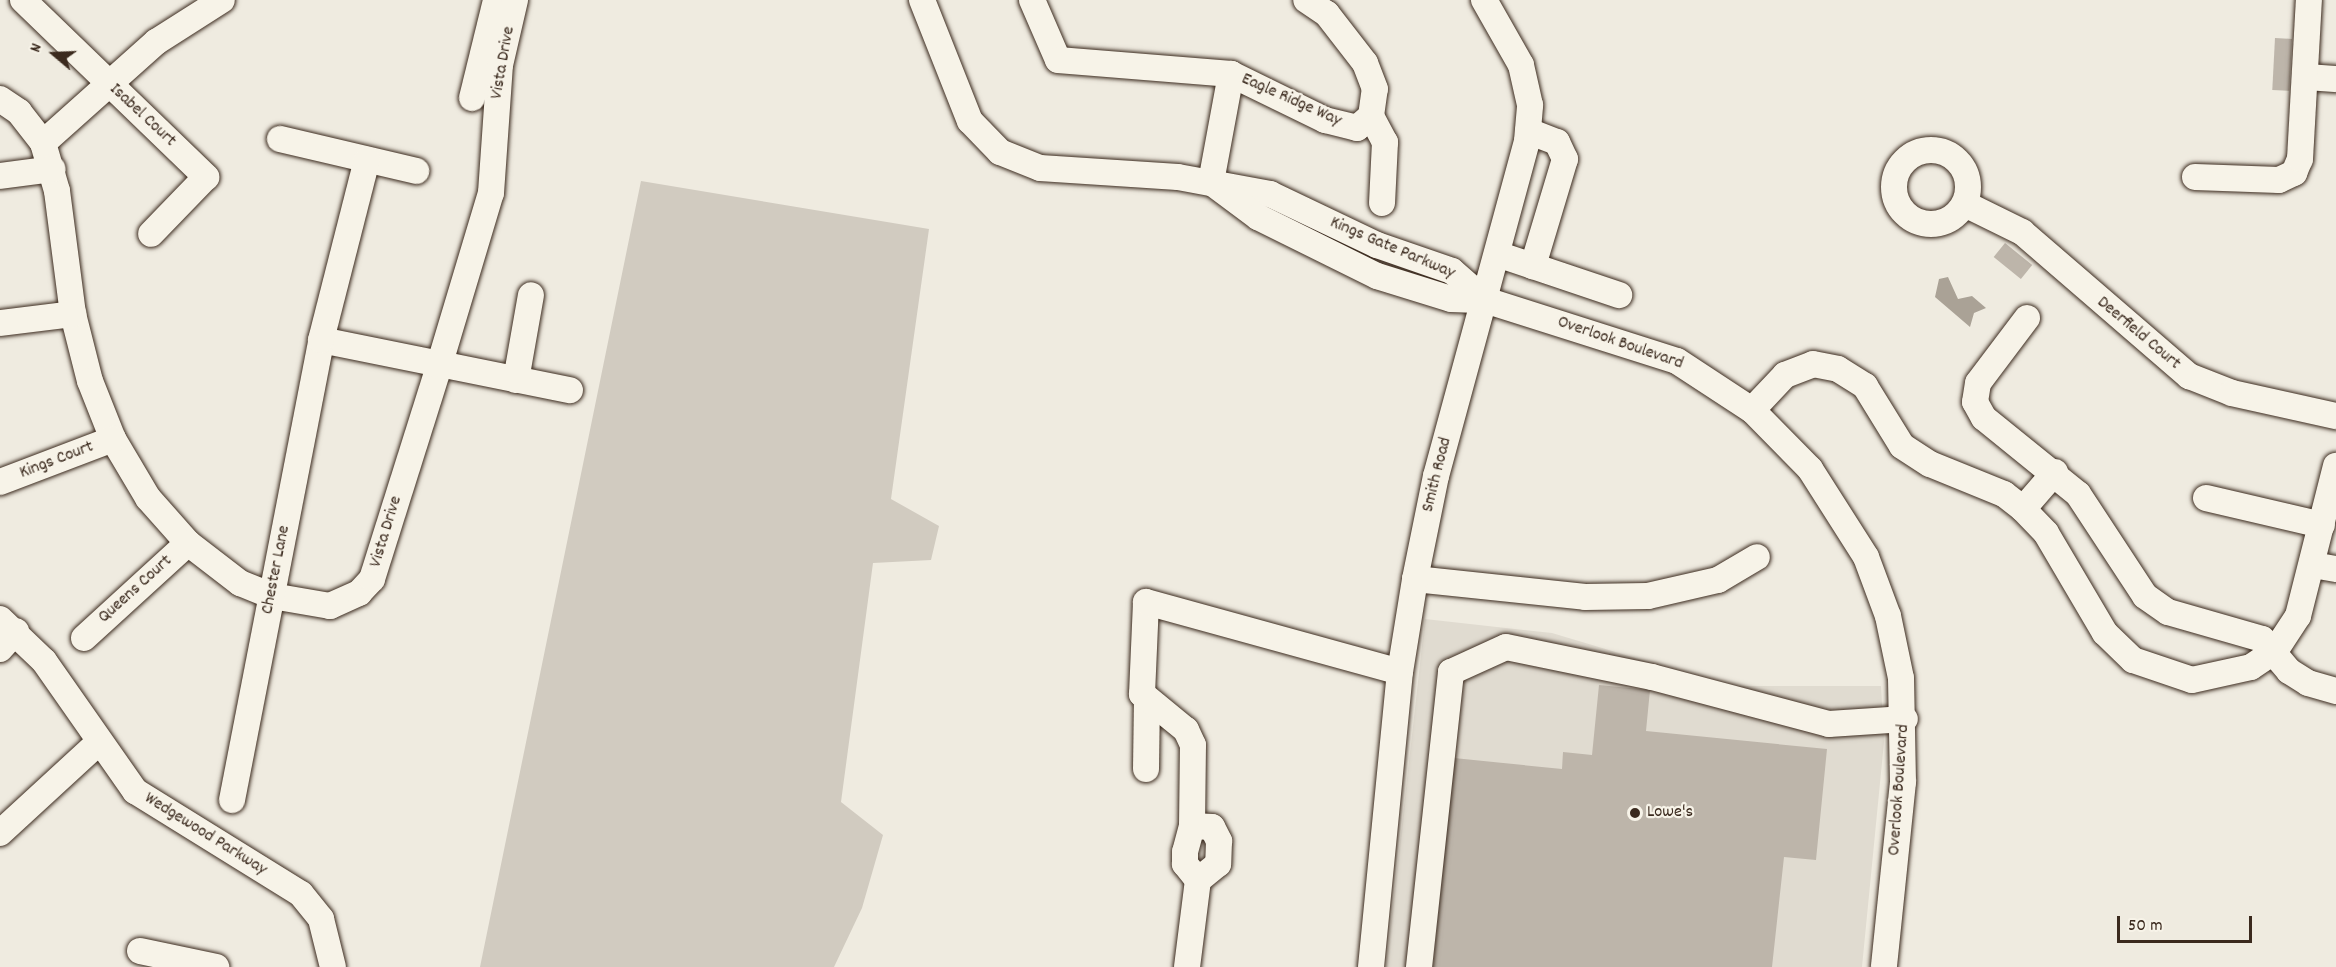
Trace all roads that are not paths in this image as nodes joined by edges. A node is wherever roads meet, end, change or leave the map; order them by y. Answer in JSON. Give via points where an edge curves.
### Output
{"nodes":[{"id":1,"x":23,"y":0,"type":"edge"},
{"id":2,"x":496,"y":0,"type":"edge"},
{"id":3,"x":516,"y":0,"type":"edge"},
{"id":4,"x":922,"y":0,"type":"edge"},
{"id":5,"x":1032,"y":0,"type":"edge"},
{"id":6,"x":1306,"y":0,"type":"edge"},
{"id":7,"x":1484,"y":0,"type":"edge"},
{"id":8,"x":2309,"y":0,"type":"edge"},
{"id":9,"x":217,"y":1,"type":"edge"},
{"id":10,"x":1231,"y":74,"type":"junction"},
{"id":11,"x":2306,"y":77,"type":"junction"},
{"id":12,"x":2336,"y":79,"type":"edge"},
{"id":13,"x":107,"y":83,"type":"junction"},
{"id":14,"x":472,"y":98,"type":"dead end"},
{"id":15,"x":0,"y":99,"type":"edge"},
{"id":16,"x":1371,"y":116,"type":"junction"},
{"id":17,"x":1528,"y":131,"type":"junction"},
{"id":18,"x":280,"y":139,"type":"dead end"},
{"id":19,"x":43,"y":143,"type":"junction"},
{"id":20,"x":367,"y":160,"type":"junction"},
{"id":21,"x":53,"y":169,"type":"junction"},
{"id":22,"x":416,"y":171,"type":"dead end"},
{"id":23,"x":0,"y":176,"type":"edge"},
{"id":24,"x":2195,"y":177,"type":"dead end"},
{"id":25,"x":1211,"y":182,"type":"junction"},
{"id":26,"x":1382,"y":203,"type":"dead end"},
{"id":27,"x":1965,"y":204,"type":"dead end"},
{"id":28,"x":151,"y":234,"type":"dead end"},
{"id":29,"x":1497,"y":254,"type":"junction"},
{"id":30,"x":1533,"y":266,"type":"junction"},
{"id":31,"x":531,"y":295,"type":"dead end"},
{"id":32,"x":1619,"y":295,"type":"dead end"},
{"id":33,"x":1485,"y":300,"type":"junction"},
{"id":34,"x":73,"y":314,"type":"junction"},
{"id":35,"x":2027,"y":318,"type":"dead end"},
{"id":36,"x":0,"y":323,"type":"edge"},
{"id":37,"x":321,"y":340,"type":"junction"},
{"id":38,"x":439,"y":366,"type":"junction"},
{"id":39,"x":516,"y":380,"type":"junction"},
{"id":40,"x":570,"y":390,"type":"dead end"},
{"id":41,"x":1752,"y":410,"type":"junction"},
{"id":42,"x":2336,"y":416,"type":"edge"},
{"id":43,"x":113,"y":439,"type":"junction"},
{"id":44,"x":2336,"y":466,"type":"edge"},
{"id":45,"x":2055,"y":472,"type":"junction"},
{"id":46,"x":0,"y":482,"type":"edge"},
{"id":47,"x":2206,"y":498,"type":"dead end"},
{"id":48,"x":2023,"y":509,"type":"junction"},
{"id":49,"x":2322,"y":525,"type":"junction"},
{"id":50,"x":188,"y":543,"type":"junction"},
{"id":51,"x":1756,"y":557,"type":"dead end"},
{"id":52,"x":2324,"y":567,"type":"edge"},
{"id":53,"x":1415,"y":579,"type":"junction"},
{"id":54,"x":272,"y":596,"type":"junction"},
{"id":55,"x":6,"y":633,"type":"edge"},
{"id":56,"x":84,"y":638,"type":"dead end"},
{"id":57,"x":2275,"y":651,"type":"junction"},
{"id":58,"x":1400,"y":672,"type":"junction"},
{"id":59,"x":2336,"y":691,"type":"edge"},
{"id":60,"x":1147,"y":701,"type":"junction"},
{"id":61,"x":1905,"y":719,"type":"junction"},
{"id":62,"x":98,"y":743,"type":"junction"},
{"id":63,"x":1146,"y":769,"type":"dead end"},
{"id":64,"x":232,"y":800,"type":"dead end"},
{"id":65,"x":0,"y":833,"type":"edge"},
{"id":66,"x":140,"y":951,"type":"dead end"},
{"id":67,"x":216,"y":967,"type":"edge"},
{"id":68,"x":333,"y":967,"type":"edge"},
{"id":69,"x":1187,"y":967,"type":"edge"},
{"id":70,"x":1192,"y":967,"type":"edge"},
{"id":71,"x":1207,"y":967,"type":"edge"},
{"id":72,"x":1371,"y":967,"type":"edge"},
{"id":73,"x":1419,"y":967,"type":"edge"},
{"id":74,"x":1884,"y":967,"type":"edge"}],
"edges":[{"from":1,"to":13,"type":"street","name":"Isabel Court"},
{"from":2,"to":14,"type":"street"},
{"from":3,"to":38,"type":"street","name":"Vista Drive","via":[[500,64],[491,193]]},
{"from":4,"to":25,"type":"street","name":"Kings Gate Parkway","via":[[970,121],[1000,152],[1040,168]]},
{"from":5,"to":10,"type":"street","name":"Eagle Ridge Way","via":[[1058,60]]},
{"from":6,"to":16,"type":"street","name":"Eagle Ridge Way","via":[[1327,14],[1365,63],[1375,89]]},
{"from":7,"to":17,"type":"street","name":"Smith Road","via":[[1521,65],[1530,105]]},
{"from":8,"to":11,"type":"street"},
{"from":9,"to":13,"type":"street"},
{"from":10,"to":16,"type":"street","name":"Eagle Ridge Way","via":[[1325,120],[1357,128]]},
{"from":10,"to":25,"type":"street","name":"Eagle Ridge Way"},
{"from":11,"to":12,"type":"street"},
{"from":11,"to":24,"type":"street","via":[[2300,159],[2294,173],[2279,180]]},
{"from":13,"to":19,"type":"street","via":[[67,127]]},
{"from":13,"to":28,"type":"street","name":"Isabel Court","via":[[206,177]]},
{"from":15,"to":19,"type":"street","name":"Vista Drive","via":[[19,112]]},
{"from":16,"to":26,"type":"street","via":[[1385,142]]},
{"from":17,"to":29,"type":"street","name":"Smith Road"},
{"from":17,"to":30,"type":"street","via":[[1557,142],[1565,159]]},
{"from":18,"to":20,"type":"street"},
{"from":19,"to":21,"type":"street","name":"Vista Drive"},
{"from":20,"to":22,"type":"street"},
{"from":20,"to":37,"type":"street","name":"Chester Lane"},
{"from":21,"to":23,"type":"street"},
{"from":21,"to":34,"type":"street","name":"Vista Drive"},
{"from":25,"to":33,"type":"street","name":"Kings Gate Parkway","via":[[1270,194],[1377,245],[1452,271]]},
{"from":27,"to":42,"type":"street","name":"Deerfield Court","via":[[2022,232],[2188,376],[2232,393]]},
{"from":29,"to":30,"type":"street"},
{"from":29,"to":33,"type":"street","name":"Smith Road"},
{"from":30,"to":32,"type":"street"},
{"from":31,"to":39,"type":"street"},
{"from":33,"to":41,"type":"street","name":"Overlook Boulevard","via":[[1677,361]]},
{"from":33,"to":53,"type":"street","name":"Smith Road","via":[[1437,476]]},
{"from":34,"to":36,"type":"street"},
{"from":34,"to":43,"type":"street","name":"Vista Drive","via":[[90,381]]},
{"from":35,"to":45,"type":"street","via":[[1978,383],[1975,402],[1984,418]]},
{"from":37,"to":38,"type":"street"},
{"from":37,"to":54,"type":"street","name":"Chester Lane"},
{"from":38,"to":39,"type":"street"},
{"from":38,"to":54,"type":"street","name":"Vista Drive","via":[[372,579],[359,593],[330,606]]},
{"from":39,"to":40,"type":"street"},
{"from":41,"to":48,"type":"street","via":[[1785,375],[1813,364],[1838,369],[1865,386],[1902,446],[1930,464],[2004,494]]},
{"from":41,"to":61,"type":"street","name":"Overlook Boulevard","via":[[1810,469],[1866,557],[1893,636]]},
{"from":43,"to":46,"type":"street","name":"Kings Court"},
{"from":43,"to":50,"type":"street","name":"Vista Drive","via":[[148,498]]},
{"from":44,"to":49,"type":"street"},
{"from":45,"to":48,"type":"street"},
{"from":45,"to":57,"type":"street","via":[[2078,494],[2145,596],[2168,612],[2262,639]]},
{"from":47,"to":49,"type":"street"},
{"from":48,"to":57,"type":"street","via":[[2046,533],[2105,633],[2133,660],[2192,680],[2251,667]]},
{"from":49,"to":52,"type":"street"},
{"from":50,"to":54,"type":"street","name":"Vista Drive","via":[[240,583]]},
{"from":50,"to":56,"type":"street","name":"Queens Court"},
{"from":51,"to":53,"type":"street","via":[[1718,580],[1648,596],[1585,597]]},
{"from":52,"to":57,"type":"street"},
{"from":53,"to":58,"type":"street","name":"Smith Road"},
{"from":54,"to":64,"type":"street","name":"Chester Lane"},
{"from":55,"to":62,"type":"street","name":"Wedgewood Parkway","via":[[44,661]]},
{"from":57,"to":59,"type":"street","via":[[2308,683]]},
{"from":58,"to":60,"type":"street","via":[[1146,602],[1142,686]]},
{"from":58,"to":72,"type":"street","name":"Smith Road"},
{"from":60,"to":63,"type":"street"},
{"from":60,"to":69,"type":"street","via":[[1186,730],[1193,745],[1192,826],[1185,864],[1198,880]]},
{"from":61,"to":73,"type":"street","via":[[1829,724],[1652,677],[1506,647],[1451,672]]},
{"from":61,"to":74,"type":"street","name":"Overlook Boulevard"},
{"from":62,"to":65,"type":"street"},
{"from":62,"to":68,"type":"street","name":"Wedgewood Parkway","via":[[135,791],[300,894],[321,919]]},
{"from":66,"to":67,"type":"street"},
{"from":70,"to":71,"type":"street"}]}
